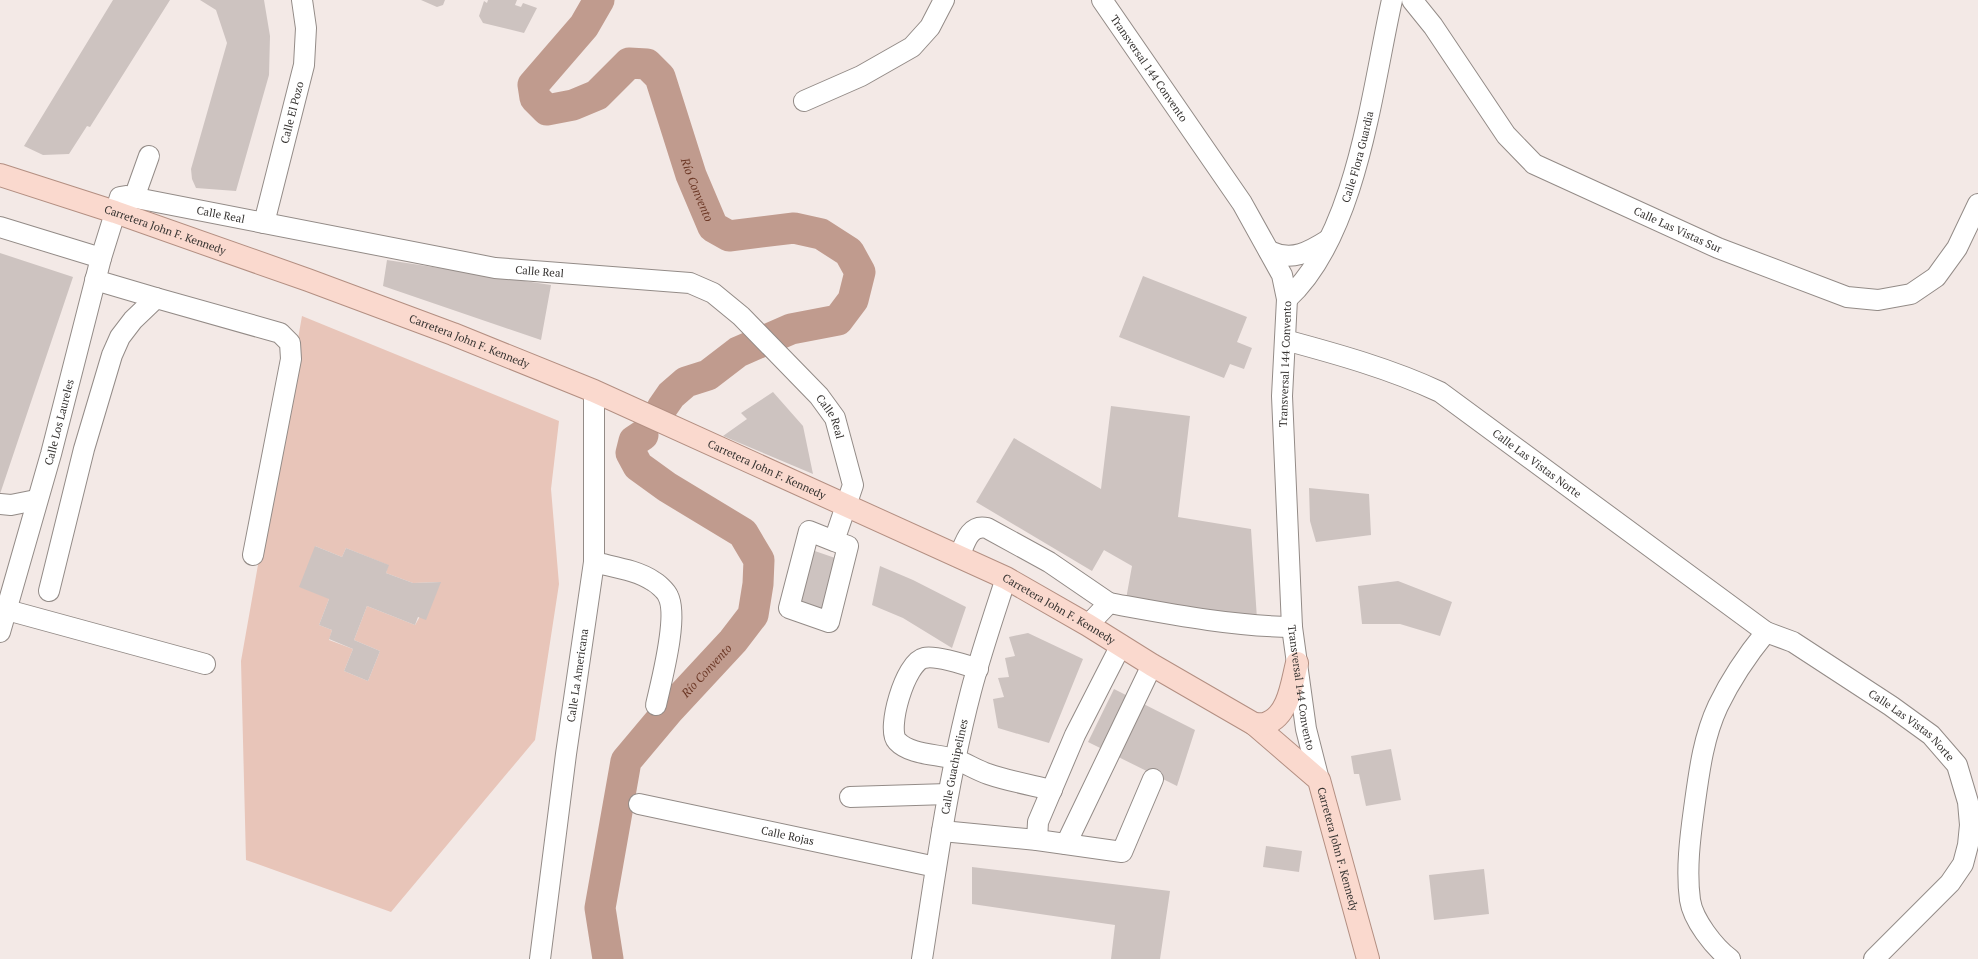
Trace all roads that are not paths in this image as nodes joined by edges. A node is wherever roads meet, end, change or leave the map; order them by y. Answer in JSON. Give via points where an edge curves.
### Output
{"nodes":[{"id":1,"x":302,"y":0,"type":"edge"},
{"id":2,"x":944,"y":0,"type":"edge"},
{"id":3,"x":1102,"y":0,"type":"edge"},
{"id":4,"x":1392,"y":0,"type":"edge"},
{"id":5,"x":1412,"y":0,"type":"edge"},
{"id":6,"x":804,"y":101,"type":"dead end"},
{"id":7,"x":149,"y":156,"type":"dead end"},
{"id":8,"x":0,"y":175,"type":"edge"},
{"id":9,"x":134,"y":198,"type":"junction"},
{"id":10,"x":1978,"y":204,"type":"edge"},
{"id":11,"x":115,"y":212,"type":"junction"},
{"id":12,"x":264,"y":223,"type":"junction"},
{"id":13,"x":0,"y":227,"type":"edge"},
{"id":14,"x":1328,"y":240,"type":"junction"},
{"id":15,"x":1269,"y":251,"type":"junction"},
{"id":16,"x":101,"y":258,"type":"junction"},
{"id":17,"x":95,"y":280,"type":"junction"},
{"id":18,"x":156,"y":298,"type":"junction"},
{"id":19,"x":1287,"y":299,"type":"junction"},
{"id":20,"x":1285,"y":340,"type":"junction"},
{"id":21,"x":594,"y":391,"type":"junction"},
{"id":22,"x":36,"y":500,"type":"junction"},
{"id":23,"x":0,"y":504,"type":"edge"},
{"id":24,"x":846,"y":505,"type":"junction"},
{"id":25,"x":834,"y":541,"type":"dead end"},
{"id":26,"x":253,"y":555,"type":"dead end"},
{"id":27,"x":959,"y":556,"type":"junction"},
{"id":28,"x":594,"y":562,"type":"junction"},
{"id":29,"x":1006,"y":578,"type":"junction"},
{"id":30,"x":49,"y":591,"type":"dead end"},
{"id":31,"x":1109,"y":603,"type":"junction"},
{"id":32,"x":7,"y":610,"type":"junction"},
{"id":33,"x":1088,"y":625,"type":"junction"},
{"id":34,"x":1292,"y":627,"type":"junction"},
{"id":35,"x":0,"y":632,"type":"edge"},
{"id":36,"x":1766,"y":632,"type":"junction"},
{"id":37,"x":1121,"y":645,"type":"junction"},
{"id":38,"x":1297,"y":663,"type":"junction"},
{"id":39,"x":205,"y":664,"type":"dead end"},
{"id":40,"x":1152,"y":665,"type":"junction"},
{"id":41,"x":978,"y":669,"type":"junction"},
{"id":42,"x":656,"y":705,"type":"dead end"},
{"id":43,"x":1254,"y":724,"type":"junction"},
{"id":44,"x":955,"y":759,"type":"junction"},
{"id":45,"x":1957,"y":765,"type":"junction"},
{"id":46,"x":988,"y":774,"type":"junction"},
{"id":47,"x":1978,"y":776,"type":"edge"},
{"id":48,"x":1153,"y":779,"type":"dead end"},
{"id":49,"x":1319,"y":780,"type":"junction"},
{"id":50,"x":949,"y":788,"type":"junction"},
{"id":51,"x":1052,"y":790,"type":"junction"},
{"id":52,"x":850,"y":797,"type":"dead end"},
{"id":53,"x":639,"y":804,"type":"dead end"},
{"id":54,"x":942,"y":831,"type":"junction"},
{"id":55,"x":1037,"y":840,"type":"junction"},
{"id":56,"x":1066,"y":844,"type":"junction"},
{"id":57,"x":936,"y":867,"type":"junction"},
{"id":58,"x":540,"y":959,"type":"edge"},
{"id":59,"x":922,"y":959,"type":"edge"},
{"id":60,"x":1368,"y":959,"type":"edge"},
{"id":61,"x":1730,"y":959,"type":"edge"},
{"id":62,"x":1874,"y":959,"type":"edge"}],
"edges":[{"from":1,"to":12,"type":"street","name":"Calle El Pozo","via":[[306,28],[304,65]]},
{"from":2,"to":6,"type":"street","via":[[930,27],[912,47],[861,76]]},
{"from":3,"to":15,"type":"street","name":"Transversal 144 Convento","via":[[1242,203]]},
{"from":4,"to":14,"type":"street","name":"Calle Flora Guardia","via":[[1359,156],[1348,193]]},
{"from":5,"to":10,"type":"street","name":"Calle Las Vistas Sur","via":[[1433,26],[1506,135],[1534,164],[1718,248],[1847,297],[1878,300],[1911,294],[1936,277],[1957,248]]},
{"from":7,"to":9,"type":"street"},
{"from":8,"to":11,"type":"main road","name":"Carretera John F. Kennedy"},
{"from":9,"to":11,"type":"street","name":"Calle Real","via":[[120,198]]},
{"from":9,"to":12,"type":"street","name":"Calle Real"},
{"from":11,"to":16,"type":"street","name":"Calle Los Laureles"},
{"from":11,"to":21,"type":"main road","name":"Carretera John F. Kennedy","via":[[446,331]]},
{"from":12,"to":24,"type":"street","name":"Calle Real","via":[[495,268],[690,283],[713,293],[741,316],[819,396],[835,418],[852,485]]},
{"from":13,"to":16,"type":"street"},
{"from":14,"to":15,"type":"street","via":[[1314,249],[1294,256],[1278,255]]},
{"from":14,"to":19,"type":"street","name":"Calle Flora Guardia","via":[[1300,287]]},
{"from":15,"to":19,"type":"street","name":"Transversal 144 Convento","via":[[1282,275]]},
{"from":16,"to":17,"type":"street","name":"Calle Los Laureles"},
{"from":17,"to":18,"type":"street"},
{"from":17,"to":22,"type":"street","name":"Calle Los Laureles","via":[[51,454]]},
{"from":18,"to":26,"type":"street","via":[[280,333],[290,343],[292,359]]},
{"from":18,"to":30,"type":"street","via":[[133,320],[120,337],[112,355],[84,449]]},
{"from":19,"to":20,"type":"street","name":"Transversal 144 Convento"},
{"from":20,"to":34,"type":"street","name":"Transversal 144 Convento","via":[[1282,396]]},
{"from":20,"to":36,"type":"street","name":"Calle Las Vistas Norte","via":[[1359,362],[1440,392]]},
{"from":21,"to":24,"type":"main road","name":"Carretera John F. Kennedy"},
{"from":21,"to":28,"type":"street","name":"Calle La Americana"},
{"from":22,"to":23,"type":"street","via":[[11,505]]},
{"from":22,"to":32,"type":"street","name":"Calle Los Laureles"},
{"from":24,"to":25,"type":"street","name":"Calle Real"},
{"from":24,"to":27,"type":"main road","name":"Carretera John F. Kennedy"},
{"from":27,"to":29,"type":"main road","name":"Carretera John F. Kennedy"},
{"from":27,"to":31,"type":"street","via":[[968,536],[975,528],[987,528],[1049,562]]},
{"from":28,"to":42,"type":"street","via":[[634,572],[653,581],[668,596],[671,613],[668,649]]},
{"from":28,"to":58,"type":"street","name":"Calle La Americana"},
{"from":29,"to":33,"type":"main road","name":"Carretera John F. Kennedy"},
{"from":29,"to":41,"type":"street","name":"Calle Guachipelines"},
{"from":31,"to":33,"type":"street"},
{"from":31,"to":34,"type":"street","via":[[1194,619],[1254,626]]},
{"from":32,"to":35,"type":"street","name":"Calle Los Laureles"},
{"from":32,"to":39,"type":"street"},
{"from":33,"to":37,"type":"main road","name":"Carretera John F. Kennedy"},
{"from":34,"to":38,"type":"street","name":"Transversal 144 Convento"},
{"from":36,"to":45,"type":"street","name":"Calle Las Vistas Norte","via":[[1793,642],[1891,706],[1931,736]]},
{"from":36,"to":61,"type":"street","via":[[1747,655],[1718,706],[1706,737],[1689,847],[1690,901],[1701,927],[1718,950]]},
{"from":37,"to":40,"type":"main road","name":"Carretera John F. Kennedy"},
{"from":37,"to":51,"type":"street","via":[[1075,735]]},
{"from":38,"to":43,"type":"main road","via":[[1282,710],[1266,724]]},
{"from":38,"to":49,"type":"street","name":"Transversal 144 Convento","via":[[1306,729]]},
{"from":40,"to":43,"type":"main road","name":"Carretera John F. Kennedy"},
{"from":40,"to":56,"type":"street"},
{"from":41,"to":44,"type":"street","name":"Calle Guachipelines"},
{"from":41,"to":44,"type":"street","via":[[924,658],[913,665],[904,682],[898,705],[894,734],[896,741],[909,749]]},
{"from":43,"to":49,"type":"main road","name":"Carretera John F. Kennedy"},
{"from":44,"to":46,"type":"street"},
{"from":44,"to":50,"type":"street","name":"Calle Guachipelines"},
{"from":45,"to":47,"type":"street"},
{"from":45,"to":62,"type":"street","name":"Calle Las Vistas Norte","via":[[1968,802],[1970,825],[1963,864],[1950,883]]},
{"from":46,"to":50,"type":"street"},
{"from":46,"to":51,"type":"street"},
{"from":48,"to":56,"type":"street","via":[[1122,852]]},
{"from":49,"to":60,"type":"main road","name":"Carretera John F. Kennedy"},
{"from":50,"to":52,"type":"street"},
{"from":50,"to":54,"type":"street","name":"Calle Guachipelines"},
{"from":51,"to":55,"type":"street","via":[[1038,822]]},
{"from":53,"to":57,"type":"street","name":"Calle Rojas"},
{"from":54,"to":55,"type":"street"},
{"from":54,"to":57,"type":"street","name":"Calle Guachipelines"},
{"from":55,"to":56,"type":"street"},
{"from":57,"to":59,"type":"street","name":"Calle Guachipelines"}]}
